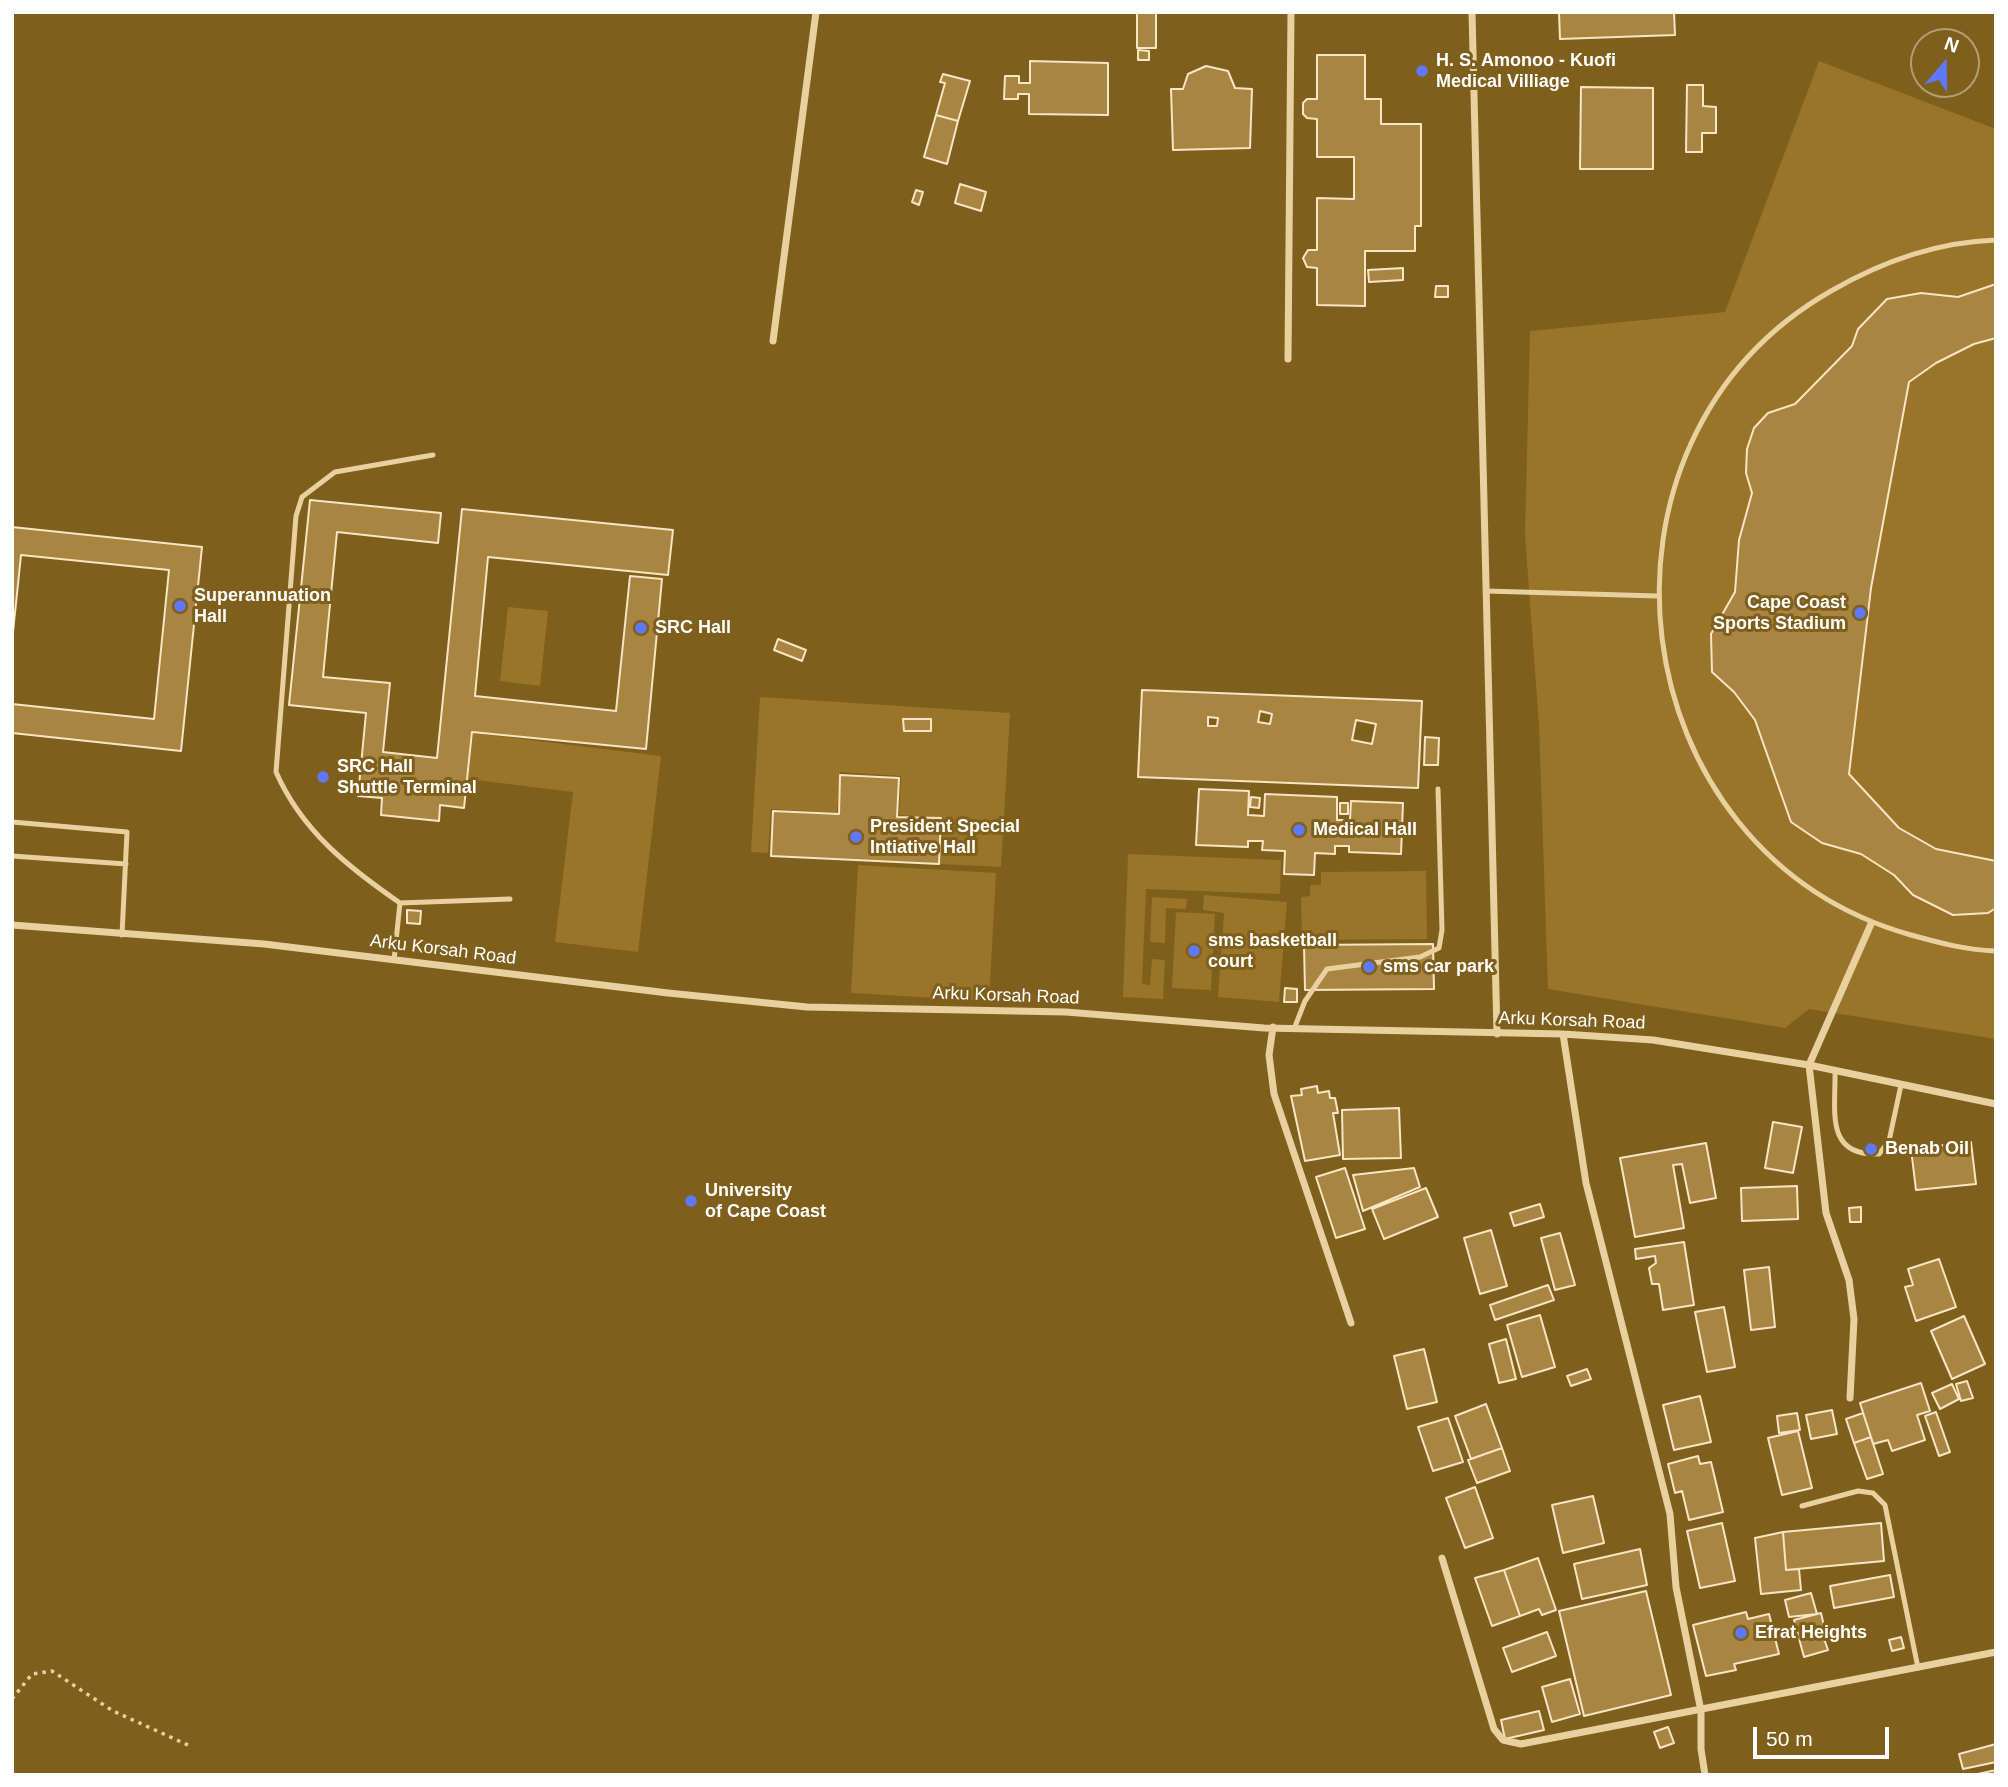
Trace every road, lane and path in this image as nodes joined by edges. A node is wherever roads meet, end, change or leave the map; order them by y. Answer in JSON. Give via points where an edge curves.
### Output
{"nodes":[{"id":1,"x":816,"y":12,"type":"edge"},
{"id":2,"x":1290,"y":12,"type":"edge"},
{"id":3,"x":1472,"y":12,"type":"edge"},
{"id":4,"x":1996,"y":240,"type":"edge"},
{"id":5,"x":773,"y":341,"type":"dead end"},
{"id":6,"x":1288,"y":359,"type":"dead end"},
{"id":7,"x":433,"y":456,"type":"dead end"},
{"id":8,"x":1486,"y":591,"type":"junction"},
{"id":9,"x":1657,"y":596,"type":"junction"},
{"id":10,"x":1438,"y":789,"type":"dead end"},
{"id":11,"x":12,"y":821,"type":"edge"},
{"id":12,"x":12,"y":856,"type":"edge"},
{"id":13,"x":125,"y":864,"type":"junction"},
{"id":14,"x":510,"y":899,"type":"dead end"},
{"id":15,"x":400,"y":903,"type":"junction"},
{"id":16,"x":1871,"y":924,"type":"junction"},
{"id":17,"x":12,"y":925,"type":"edge"},
{"id":18,"x":122,"y":935,"type":"junction"},
{"id":19,"x":1996,"y":951,"type":"edge"},
{"id":20,"x":394,"y":960,"type":"junction"},
{"id":21,"x":1273,"y":1027,"type":"junction"},
{"id":22,"x":1294,"y":1029,"type":"junction"},
{"id":23,"x":1497,"y":1034,"type":"junction"},
{"id":24,"x":1563,"y":1034,"type":"junction"},
{"id":25,"x":1809,"y":1065,"type":"junction"},
{"id":26,"x":1835,"y":1070,"type":"junction"},
{"id":27,"x":1901,"y":1084,"type":"junction"},
{"id":28,"x":1996,"y":1104,"type":"edge"},
{"id":29,"x":1351,"y":1323,"type":"dead end"},
{"id":30,"x":1850,"y":1398,"type":"dead end"},
{"id":31,"x":1802,"y":1506,"type":"dead end"},
{"id":32,"x":1442,"y":1558,"type":"dead end"},
{"id":33,"x":1996,"y":1652,"type":"edge"},
{"id":34,"x":1917,"y":1668,"type":"junction"},
{"id":35,"x":12,"y":1699,"type":"edge"},
{"id":36,"x":1701,"y":1711,"type":"junction"},
{"id":37,"x":188,"y":1745,"type":"dead end"},
{"id":38,"x":1705,"y":1775,"type":"edge"}],
"edges":[{"from":1,"to":5,"type":"street"},
{"from":2,"to":6,"type":"street"},
{"from":3,"to":8,"type":"street"},
{"from":4,"to":9,"type":"lane","via":[[1934,248],[1855,277],[1794,312],[1737,366],[1700,424],[1674,481]]},
{"from":7,"to":15,"type":"lane","via":[[335,472],[302,497],[296,516],[277,758],[276,772],[289,802],[319,838]]},
{"from":8,"to":9,"type":"lane"},
{"from":8,"to":23,"type":"street"},
{"from":9,"to":16,"type":"lane","via":[[1674,700],[1706,776],[1753,842],[1818,895]]},
{"from":10,"to":22,"type":"lane","via":[[1439,948],[1420,957],[1327,969]]},
{"from":11,"to":13,"type":"lane","via":[[127,832]]},
{"from":12,"to":13,"type":"lane"},
{"from":13,"to":18,"type":"lane"},
{"from":14,"to":15,"type":"lane"},
{"from":15,"to":20,"type":"lane"},
{"from":16,"to":19,"type":"lane","via":[[1965,950]]},
{"from":16,"to":25,"type":"street"},
{"from":17,"to":18,"type":"street","name":"Arku Korsah Road"},
{"from":18,"to":20,"type":"street","name":"Arku Korsah Road","via":[[264,944]]},
{"from":20,"to":21,"type":"street","name":"Arku Korsah Road","via":[[807,1007],[1066,1012]]},
{"from":21,"to":22,"type":"street","name":"Arku Korsah Road"},
{"from":21,"to":29,"type":"street","via":[[1269,1055],[1274,1094]]},
{"from":22,"to":23,"type":"street","name":"Arku Korsah Road"},
{"from":23,"to":24,"type":"street","name":"Arku Korsah Road"},
{"from":24,"to":25,"type":"street","name":"Arku Korsah Road","via":[[1653,1040]]},
{"from":24,"to":36,"type":"street","via":[[1586,1183],[1670,1514],[1676,1587]]},
{"from":25,"to":26,"type":"street","name":"Arku Korsah Road"},
{"from":25,"to":30,"type":"street","via":[[1826,1213],[1849,1280],[1854,1319]]},
{"from":26,"to":27,"type":"street","name":"Arku Korsah Road"},
{"from":26,"to":27,"type":"lane","via":[[1837,1136],[1860,1155],[1879,1154],[1889,1141]]},
{"from":27,"to":28,"type":"street","name":"Arku Korsah Road"},
{"from":31,"to":34,"type":"lane","via":[[1858,1491],[1874,1493],[1885,1505]]},
{"from":32,"to":36,"type":"street","via":[[1494,1730],[1503,1740],[1538,1743]]},
{"from":33,"to":34,"type":"street"},
{"from":34,"to":36,"type":"street"},
{"from":35,"to":37,"type":"path","via":[[32,1674],[52,1671],[113,1711]]},
{"from":36,"to":38,"type":"street"}]}
